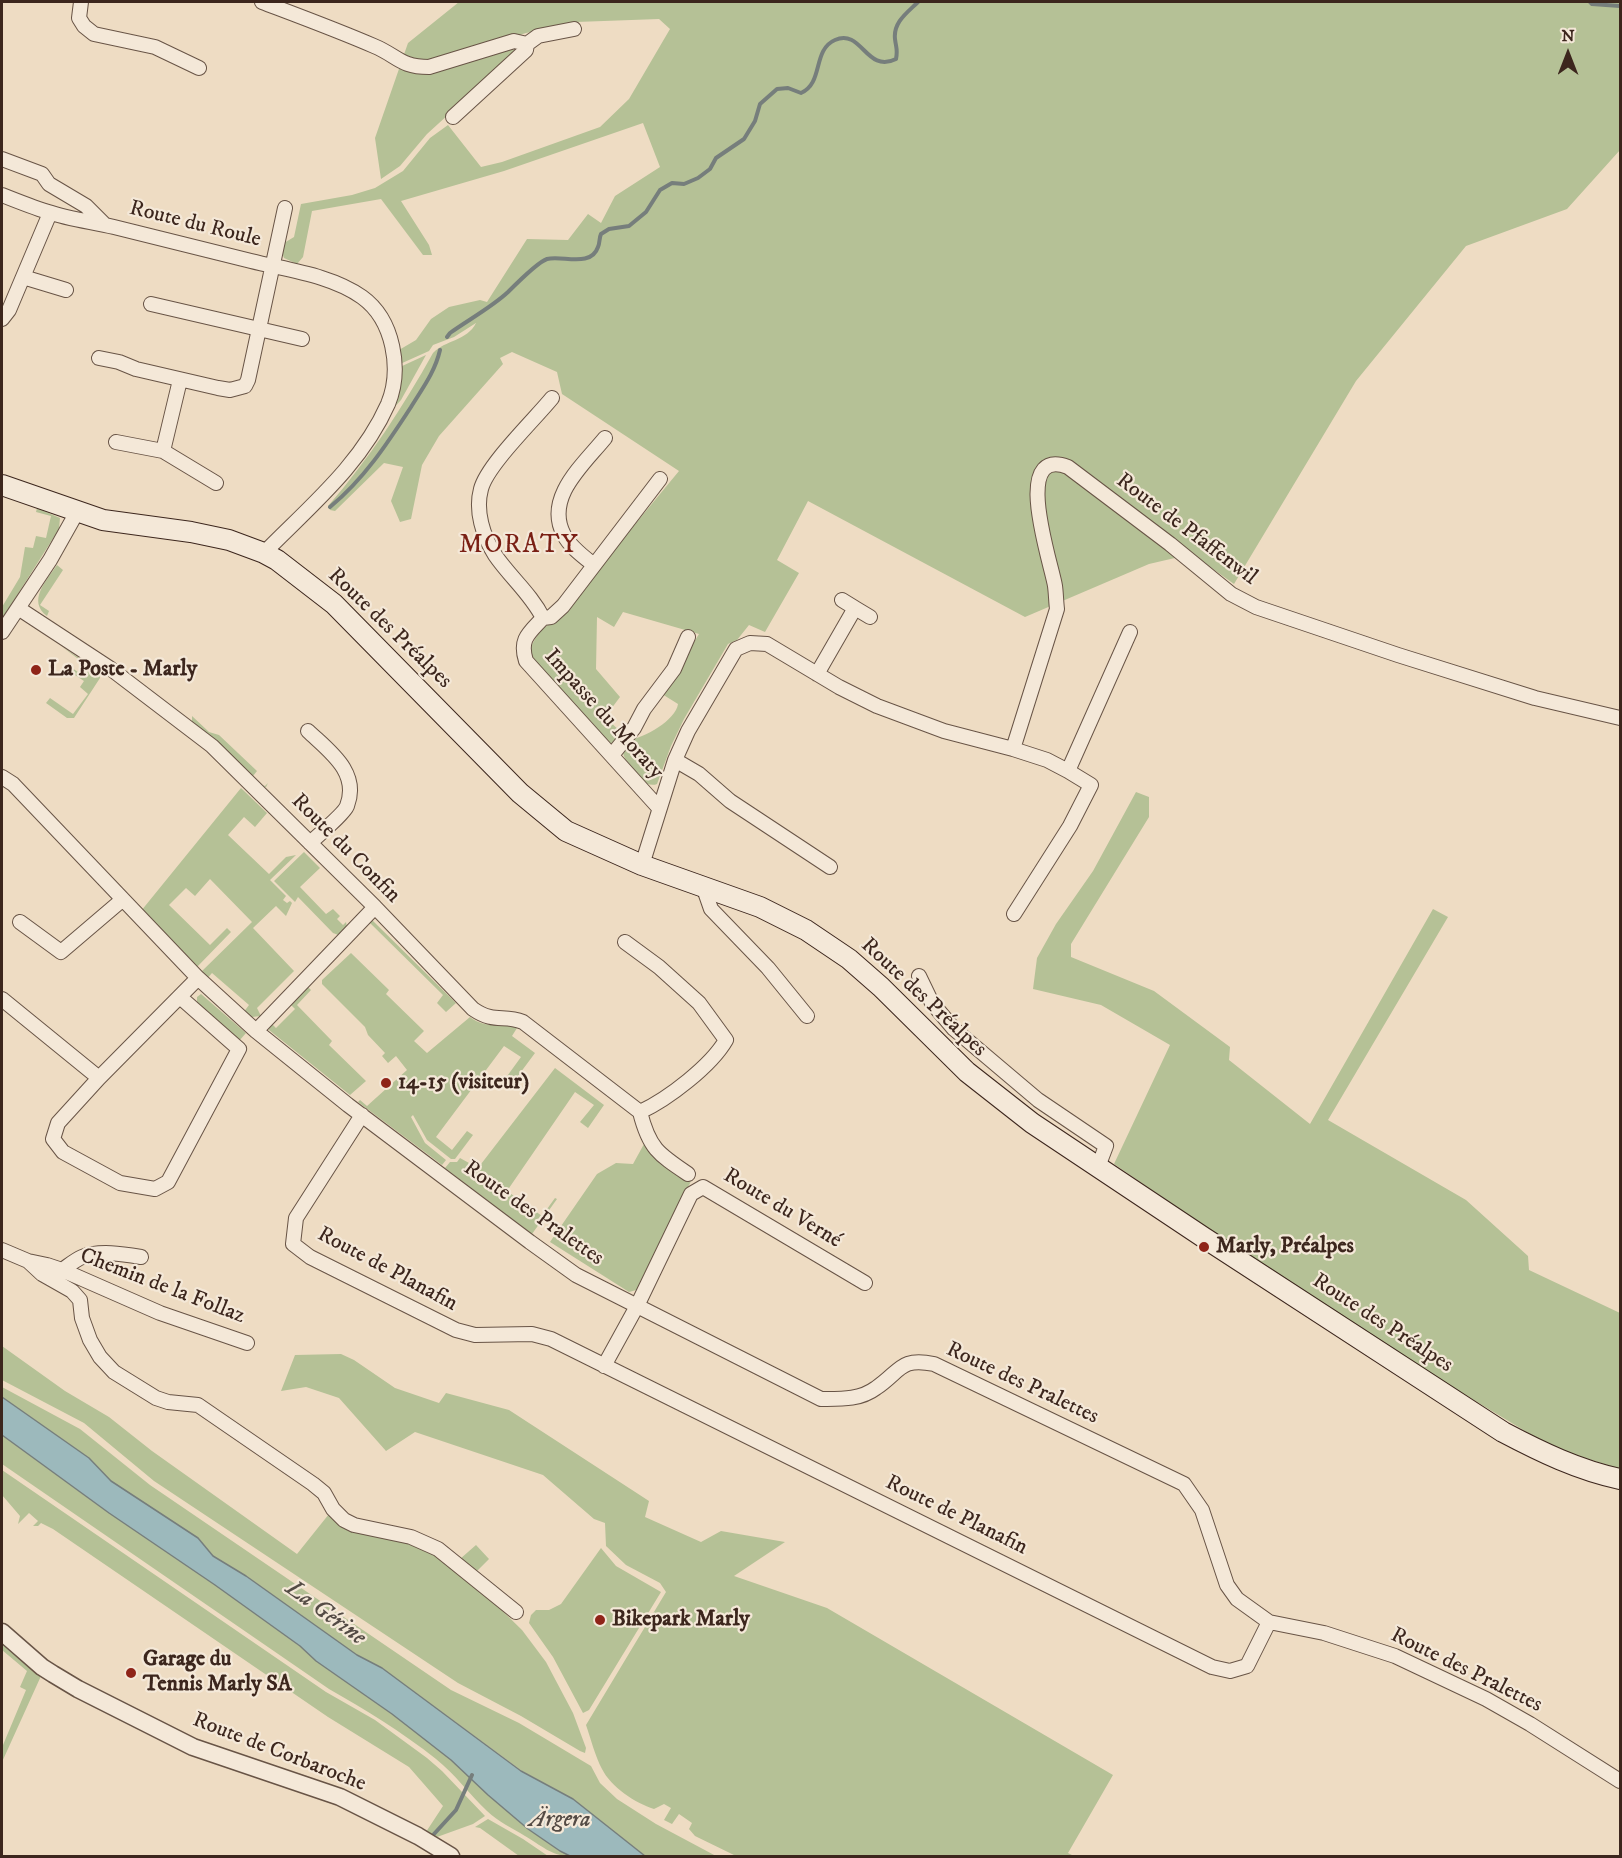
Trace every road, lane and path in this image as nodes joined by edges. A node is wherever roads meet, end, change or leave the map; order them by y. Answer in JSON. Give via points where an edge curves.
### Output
{"nodes":[{"id":1,"x":81,"y":2,"type":"edge"},
{"id":2,"x":262,"y":2,"type":"edge"},
{"id":3,"x":574,"y":29,"type":"dead end"},
{"id":4,"x":527,"y":44,"type":"junction"},
{"id":5,"x":199,"y":68,"type":"dead end"},
{"id":6,"x":453,"y":117,"type":"dead end"},
{"id":7,"x":2,"y":159,"type":"edge"},
{"id":8,"x":2,"y":195,"type":"edge"},
{"id":9,"x":285,"y":208,"type":"dead end"},
{"id":10,"x":50,"y":213,"type":"junction"},
{"id":11,"x":105,"y":225,"type":"junction"},
{"id":12,"x":274,"y":267,"type":"junction"},
{"id":13,"x":23,"y":276,"type":"junction"},
{"id":14,"x":66,"y":290,"type":"dead end"},
{"id":15,"x":152,"y":304,"type":"dead end"},
{"id":16,"x":2,"y":319,"type":"edge"},
{"id":17,"x":259,"y":329,"type":"junction"},
{"id":18,"x":302,"y":339,"type":"dead end"},
{"id":19,"x":99,"y":358,"type":"dead end"},
{"id":20,"x":180,"y":380,"type":"junction"},
{"id":21,"x":552,"y":398,"type":"dead end"},
{"id":22,"x":605,"y":438,"type":"dead end"},
{"id":23,"x":116,"y":442,"type":"dead end"},
{"id":24,"x":163,"y":452,"type":"junction"},
{"id":25,"x":660,"y":479,"type":"dead end"},
{"id":26,"x":216,"y":483,"type":"dead end"},
{"id":27,"x":2,"y":485,"type":"edge"},
{"id":28,"x":77,"y":512,"type":"junction"},
{"id":29,"x":264,"y":553,"type":"junction"},
{"id":30,"x":594,"y":566,"type":"junction"},
{"id":31,"x":842,"y":600,"type":"dead end"},
{"id":32,"x":18,"y":608,"type":"junction"},
{"id":33,"x":855,"y":608,"type":"junction"},
{"id":34,"x":870,"y":617,"type":"dead end"},
{"id":35,"x":543,"y":618,"type":"junction"},
{"id":36,"x":2,"y":632,"type":"edge"},
{"id":37,"x":1130,"y":632,"type":"dead end"},
{"id":38,"x":688,"y":638,"type":"dead end"},
{"id":39,"x":817,"y":675,"type":"junction"},
{"id":40,"x":1620,"y":718,"type":"edge"},
{"id":41,"x":308,"y":731,"type":"dead end"},
{"id":42,"x":1013,"y":748,"type":"junction"},
{"id":43,"x":612,"y":755,"type":"junction"},
{"id":44,"x":675,"y":760,"type":"junction"},
{"id":45,"x":1068,"y":771,"type":"junction"},
{"id":46,"x":2,"y":777,"type":"edge"},
{"id":47,"x":659,"y":808,"type":"junction"},
{"id":48,"x":310,"y":843,"type":"junction"},
{"id":49,"x":642,"y":865,"type":"junction"},
{"id":50,"x":830,"y":867,"type":"dead end"},
{"id":51,"x":702,"y":886,"type":"junction"},
{"id":52,"x":122,"y":900,"type":"junction"},
{"id":53,"x":375,"y":907,"type":"junction"},
{"id":54,"x":1014,"y":914,"type":"dead end"},
{"id":55,"x":20,"y":922,"type":"dead end"},
{"id":56,"x":625,"y":942,"type":"dead end"},
{"id":57,"x":919,"y":976,"type":"dead end"},
{"id":58,"x":198,"y":978,"type":"junction"},
{"id":59,"x":180,"y":996,"type":"junction"},
{"id":60,"x":2,"y":999,"type":"edge"},
{"id":61,"x":807,"y":1016,"type":"dead end"},
{"id":62,"x":256,"y":1031,"type":"junction"},
{"id":63,"x":99,"y":1078,"type":"junction"},
{"id":64,"x":640,"y":1112,"type":"junction"},
{"id":65,"x":362,"y":1115,"type":"junction"},
{"id":66,"x":1098,"y":1167,"type":"junction"},
{"id":67,"x":688,"y":1174,"type":"dead end"},
{"id":68,"x":2,"y":1250,"type":"edge"},
{"id":69,"x":141,"y":1257,"type":"dead end"},
{"id":70,"x":28,"y":1262,"type":"junction"},
{"id":71,"x":62,"y":1270,"type":"junction"},
{"id":72,"x":865,"y":1283,"type":"dead end"},
{"id":73,"x":637,"y":1306,"type":"junction"},
{"id":74,"x":247,"y":1343,"type":"dead end"},
{"id":75,"x":604,"y":1366,"type":"junction"},
{"id":76,"x":1620,"y":1479,"type":"edge"},
{"id":77,"x":516,"y":1612,"type":"dead end"},
{"id":78,"x":1269,"y":1622,"type":"junction"},
{"id":79,"x":2,"y":1632,"type":"edge"},
{"id":80,"x":1620,"y":1781,"type":"edge"},
{"id":81,"x":451,"y":1857,"type":"edge"}],
"edges":[{"from":1,"to":5,"type":"street","via":[[80,18],[94,34],[155,47]]},
{"from":2,"to":4,"type":"street","via":[[415,67],[429,67],[514,41]]},
{"from":3,"to":4,"type":"street","via":[[538,36]]},
{"from":4,"to":6,"type":"street","via":[[526,50]]},
{"from":7,"to":11,"type":"street","name":"Route du Roule","via":[[42,174],[49,184],[86,206]]},
{"from":8,"to":10,"type":"street","name":"Route du Roule"},
{"from":9,"to":12,"type":"street","name":"Route du Roule"},
{"from":10,"to":11,"type":"street","name":"Route du Roule"},
{"from":10,"to":13,"type":"street"},
{"from":11,"to":12,"type":"street","name":"Route du Roule"},
{"from":12,"to":17,"type":"street","name":"Route du Roule"},
{"from":12,"to":29,"type":"street","name":"Route du Roule","via":[[343,286],[364,298],[386,326],[394,370],[389,402],[369,440],[314,506]]},
{"from":13,"to":14,"type":"street"},
{"from":13,"to":16,"type":"street"},
{"from":15,"to":17,"type":"street"},
{"from":17,"to":18,"type":"street"},
{"from":17,"to":20,"type":"street","name":"Route du Roule","via":[[245,386],[230,390]]},
{"from":19,"to":20,"type":"street","name":"Route du Roule"},
{"from":20,"to":24,"type":"street"},
{"from":21,"to":35,"type":"street","name":"Impasse du Moraty","via":[[489,471],[481,489],[479,513],[485,538],[495,555]]},
{"from":22,"to":30,"type":"street","via":[[568,483],[557,517],[564,537]]},
{"from":23,"to":24,"type":"street"},
{"from":24,"to":26,"type":"street"},
{"from":25,"to":30,"type":"street","name":"Impasse du Moraty"},
{"from":27,"to":28,"type":"main road","name":"Route des Préalpes"},
{"from":28,"to":29,"type":"main road","name":"Route des Préalpes","via":[[124,524],[229,540]]},
{"from":28,"to":32,"type":"street"},
{"from":29,"to":49,"type":"main road","name":"Route des Préalpes","via":[[334,604],[520,793],[566,831]]},
{"from":30,"to":35,"type":"street","name":"Impasse du Moraty","via":[[563,606]]},
{"from":31,"to":33,"type":"street"},
{"from":32,"to":36,"type":"street"},
{"from":32,"to":48,"type":"street","name":"Route du Confin","via":[[111,669],[212,746]]},
{"from":33,"to":34,"type":"street"},
{"from":33,"to":39,"type":"street"},
{"from":35,"to":43,"type":"street","name":"Impasse du Moraty","via":[[524,640],[526,661]]},
{"from":37,"to":45,"type":"street"},
{"from":38,"to":43,"type":"street","via":[[674,669]]},
{"from":39,"to":42,"type":"street","via":[[877,706],[944,731]]},
{"from":39,"to":44,"type":"street","via":[[767,644],[750,643],[736,649],[688,730]]},
{"from":40,"to":42,"type":"street","name":"Route de Pfaffenwil","via":[[1535,698],[1256,607],[1231,594],[1068,467],[1053,465],[1043,469],[1038,479],[1037,503],[1057,609]]},
{"from":41,"to":48,"type":"street","via":[[342,763],[350,788],[347,807]]},
{"from":42,"to":45,"type":"street"},
{"from":43,"to":47,"type":"street","name":"Impasse du Moraty"},
{"from":44,"to":47,"type":"street"},
{"from":44,"to":50,"type":"street"},
{"from":45,"to":54,"type":"street","via":[[1091,785]]},
{"from":46,"to":52,"type":"street","name":"Route des Pralettes"},
{"from":47,"to":49,"type":"street"},
{"from":48,"to":53,"type":"street","name":"Route du Confin"},
{"from":49,"to":51,"type":"main road","name":"Route des Préalpes"},
{"from":51,"to":61,"type":"street","via":[[711,909],[768,968]]},
{"from":51,"to":66,"type":"main road","name":"Route des Préalpes","via":[[760,907],[806,930],[849,959],[967,1072],[1032,1123]]},
{"from":52,"to":55,"type":"street","via":[[61,952]]},
{"from":52,"to":58,"type":"street","name":"Route des Pralettes"},
{"from":53,"to":62,"type":"street"},
{"from":53,"to":64,"type":"street","name":"Route du Confin","via":[[473,1009],[493,1019],[514,1018],[523,1022]]},
{"from":56,"to":64,"type":"street","via":[[699,1003],[726,1040],[718,1054],[684,1083]]},
{"from":57,"to":66,"type":"street","name":"Route des Préalpes","via":[[932,1003],[959,1034],[1038,1100],[1106,1146]]},
{"from":58,"to":59,"type":"street"},
{"from":58,"to":62,"type":"street","name":"Route des Pralettes"},
{"from":59,"to":63,"type":"street"},
{"from":59,"to":63,"type":"street","via":[[239,1049],[168,1182],[155,1189],[120,1183],[63,1152],[53,1139],[58,1123]]},
{"from":60,"to":63,"type":"street"},
{"from":62,"to":65,"type":"street","name":"Route des Pralettes"},
{"from":64,"to":67,"type":"street","via":[[646,1134],[662,1157]]},
{"from":65,"to":73,"type":"street","name":"Route des Pralettes","via":[[576,1275]]},
{"from":65,"to":75,"type":"street","name":"Route de Planafin","via":[[296,1218],[293,1244],[310,1257],[456,1330],[475,1335],[532,1334],[551,1339]]},
{"from":66,"to":76,"type":"main road","name":"Route des Préalpes","via":[[1503,1432],[1571,1465]]},
{"from":68,"to":70,"type":"street","name":"Chemin de la Follaz"},
{"from":69,"to":71,"type":"street","name":"Chemin de la Follaz","via":[[88,1255]]},
{"from":70,"to":71,"type":"street","name":"Chemin de la Follaz"},
{"from":70,"to":77,"type":"street","via":[[80,1300],[90,1340],[114,1372],[156,1398],[198,1405],[313,1484],[344,1520],[411,1537],[438,1549]]},
{"from":71,"to":74,"type":"street","name":"Chemin de la Follaz","via":[[160,1313]]},
{"from":72,"to":73,"type":"street","name":"Route du Verné","via":[[703,1187],[691,1194]]},
{"from":73,"to":75,"type":"street"},
{"from":73,"to":78,"type":"street","name":"Route des Pralettes","via":[[821,1399],[851,1399],[875,1389],[900,1366],[917,1360],[934,1364],[1184,1484],[1202,1510],[1227,1585],[1237,1599]]},
{"from":75,"to":78,"type":"street","name":"Route de Planafin","via":[[1212,1666],[1230,1671],[1247,1666]]},
{"from":78,"to":80,"type":"street","name":"Route des Pralettes","via":[[1395,1656],[1486,1699]]},
{"from":79,"to":81,"type":"street","name":"Route de Corbaroche","via":[[34,1661],[78,1689],[184,1742],[340,1797]]}]}
